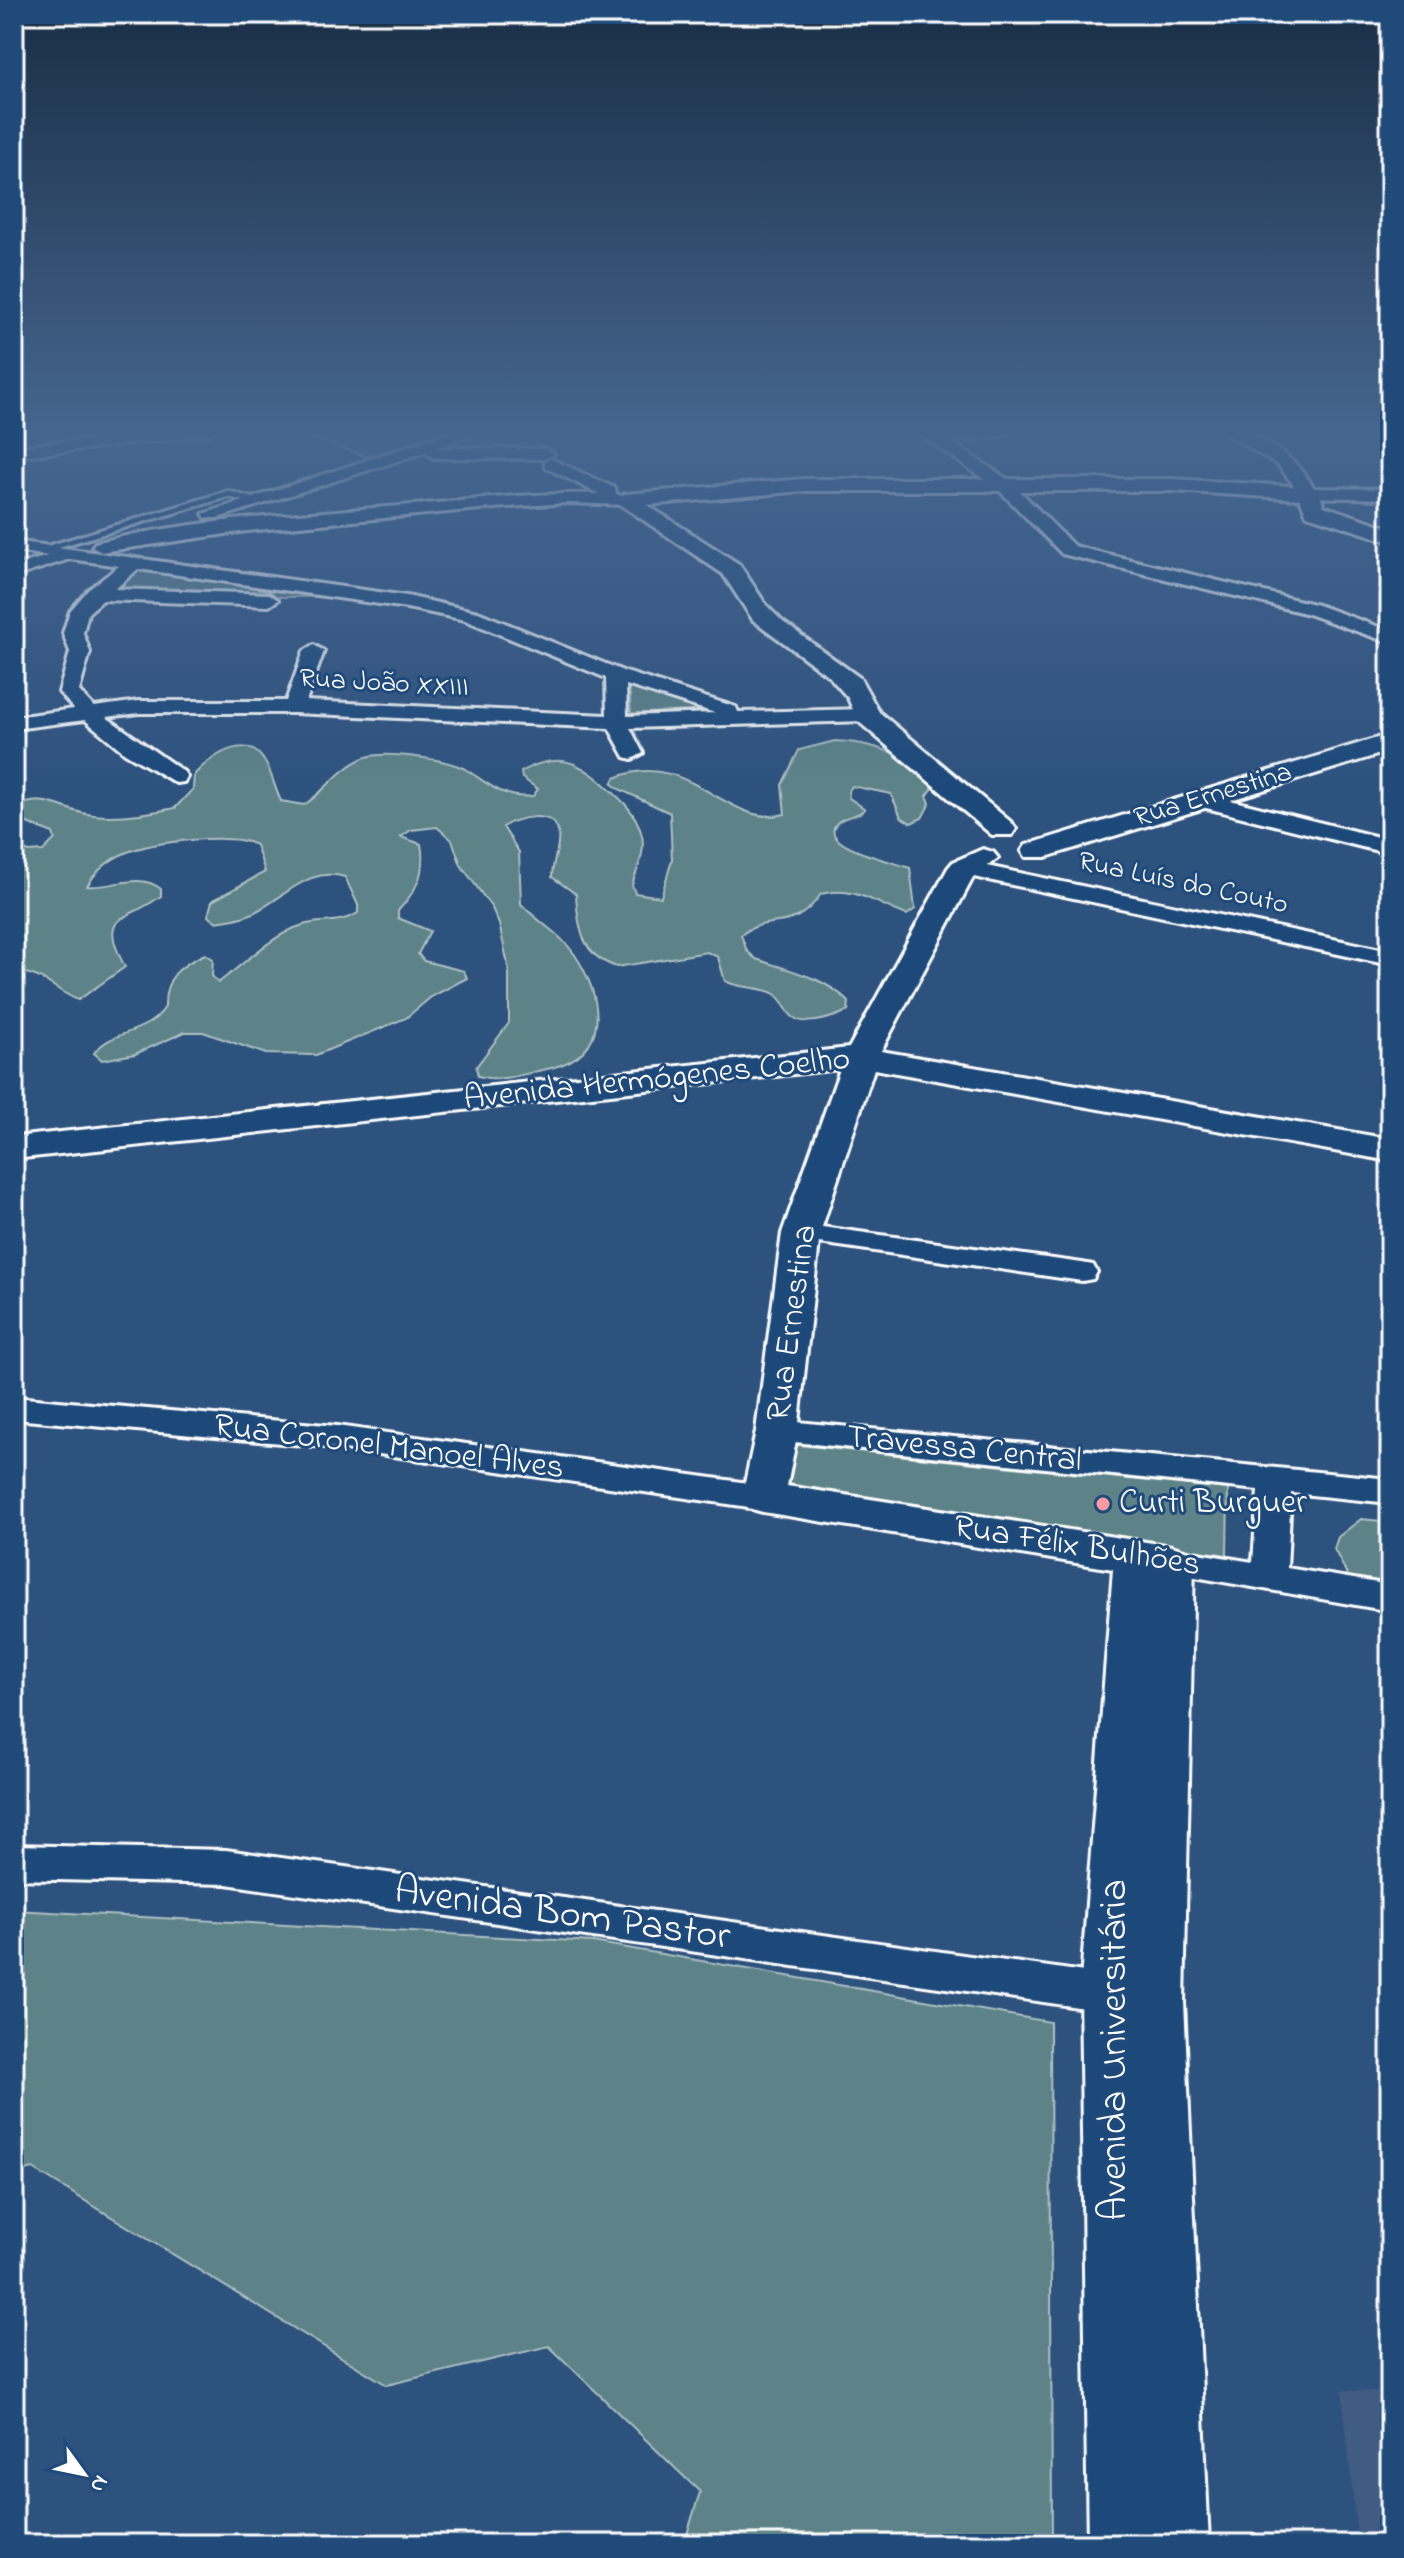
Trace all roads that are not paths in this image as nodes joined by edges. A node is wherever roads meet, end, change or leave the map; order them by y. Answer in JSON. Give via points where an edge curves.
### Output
{"nodes":[{"id":1,"x":35,"y":549,"type":"edge"},
{"id":2,"x":93,"y":549,"type":"edge"},
{"id":3,"x":701,"y":549,"type":"edge"},
{"id":4,"x":1067,"y":549,"type":"edge"},
{"id":5,"x":39,"y":550,"type":"joint"},
{"id":6,"x":74,"y":555,"type":"junction"},
{"id":7,"x":133,"y":564,"type":"junction"},
{"id":8,"x":14,"y":572,"type":"edge"},
{"id":9,"x":95,"y":594,"type":"junction"},
{"id":10,"x":376,"y":599,"type":"junction"},
{"id":11,"x":1390,"y":637,"type":"edge"},
{"id":12,"x":314,"y":651,"type":"dead end"},
{"id":13,"x":616,"y":675,"type":"junction"},
{"id":14,"x":294,"y":707,"type":"junction"},
{"id":15,"x":87,"y":714,"type":"junction"},
{"id":16,"x":867,"y":715,"type":"junction"},
{"id":17,"x":752,"y":718,"type":"junction"},
{"id":18,"x":617,"y":722,"type":"junction"},
{"id":19,"x":14,"y":723,"type":"edge"},
{"id":20,"x":1390,"y":742,"type":"edge"},
{"id":21,"x":632,"y":753,"type":"dead end"},
{"id":22,"x":176,"y":777,"type":"dead end"},
{"id":23,"x":1202,"y":800,"type":"junction"},
{"id":24,"x":1002,"y":829,"type":"junction"},
{"id":25,"x":1390,"y":847,"type":"edge"},
{"id":26,"x":1036,"y":851,"type":"junction"},
{"id":27,"x":973,"y":863,"type":"junction"},
{"id":28,"x":1390,"y":958,"type":"edge"},
{"id":29,"x":861,"y":1057,"type":"junction"},
{"id":30,"x":14,"y":1148,"type":"edge"},
{"id":31,"x":1390,"y":1150,"type":"edge"},
{"id":32,"x":801,"y":1233,"type":"junction"},
{"id":33,"x":1082,"y":1272,"type":"dead end"},
{"id":34,"x":14,"y":1408,"type":"edge"},
{"id":35,"x":777,"y":1431,"type":"junction"},
{"id":36,"x":1275,"y":1480,"type":"junction"},
{"id":37,"x":1390,"y":1491,"type":"edge"},
{"id":38,"x":763,"y":1497,"type":"junction"},
{"id":39,"x":1154,"y":1560,"type":"junction"},
{"id":40,"x":1269,"y":1578,"type":"junction"},
{"id":41,"x":1390,"y":1598,"type":"edge"},
{"id":42,"x":14,"y":1862,"type":"edge"},
{"id":43,"x":1132,"y":1998,"type":"junction"},
{"id":44,"x":1120,"y":2544,"type":"edge"},
{"id":45,"x":1177,"y":2544,"type":"edge"}],
"edges":[{"from":1,"to":5,"type":"street"},
{"from":2,"to":6,"type":"street"},
{"from":3,"to":16,"type":"street","via":[[745,583],[759,614],[851,681],[864,697]]},
{"from":4,"to":11,"type":"street","via":[[1311,609]]},
{"from":5,"to":6,"type":"street"},
{"from":6,"to":7,"type":"street"},
{"from":6,"to":8,"type":"street"},
{"from":7,"to":9,"type":"street"},
{"from":7,"to":10,"type":"street"},
{"from":9,"to":10,"type":"street","via":[[194,600]]},
{"from":9,"to":15,"type":"street","via":[[79,611],[73,633],[80,652],[69,692]]},
{"from":10,"to":13,"type":"street","via":[[471,616]]},
{"from":12,"to":14,"type":"street"},
{"from":13,"to":17,"type":"street"},
{"from":13,"to":18,"type":"street"},
{"from":14,"to":15,"type":"street","name":"Rua João XXIII","via":[[139,707]]},
{"from":14,"to":18,"type":"street","name":"Rua João XXIII"},
{"from":15,"to":19,"type":"street","name":"Rua João XXIII"},
{"from":15,"to":22,"type":"street","via":[[125,746]]},
{"from":16,"to":17,"type":"street","name":"Rua João XXIII"},
{"from":16,"to":24,"type":"street"},
{"from":17,"to":18,"type":"street","name":"Rua João XXIII"},
{"from":18,"to":21,"type":"street"},
{"from":20,"to":23,"type":"street","name":"Rua Ernestina"},
{"from":23,"to":25,"type":"street"},
{"from":23,"to":26,"type":"street","name":"Rua Ernestina"},
{"from":24,"to":26,"type":"street","via":[[1022,833],[1034,841]]},
{"from":24,"to":27,"type":"street","via":[[968,837],[965,846]]},
{"from":26,"to":27,"type":"street","name":"Rua Ernestina","via":[[1026,859]]},
{"from":27,"to":28,"type":"street","name":"Rua Luís do Couto"},
{"from":27,"to":29,"type":"street","name":"Rua Ernestina"},
{"from":29,"to":30,"type":"street","name":"Avenida Hermógenes Coelho"},
{"from":29,"to":31,"type":"street","name":"Avenida Hermógenes Coelho"},
{"from":29,"to":32,"type":"street","name":"Rua Ernestina"},
{"from":32,"to":33,"type":"street"},
{"from":32,"to":35,"type":"street","name":"Rua Ernestina"},
{"from":34,"to":38,"type":"street","name":"Rua Coronel Manoel Alves","via":[[337,1437]]},
{"from":35,"to":36,"type":"street","name":"Travessa Central"},
{"from":35,"to":38,"type":"street","name":"Rua Ernestina"},
{"from":36,"to":37,"type":"street","name":"Travessa Central"},
{"from":36,"to":40,"type":"street"},
{"from":38,"to":39,"type":"street","name":"Rua Félix Bulhões"},
{"from":39,"to":40,"type":"street","name":"Rua Félix Bulhões"},
{"from":39,"to":43,"type":"street","name":"Avenida Universitária"},
{"from":40,"to":41,"type":"street","name":"Rua Félix Bulhões"},
{"from":42,"to":43,"type":"street","name":"Avenida Bom Pastor","via":[[226,1867]]},
{"from":43,"to":44,"type":"street","name":"Avenida Universitária"},
{"from":43,"to":45,"type":"street","name":"Avenida Universitária"}]}
